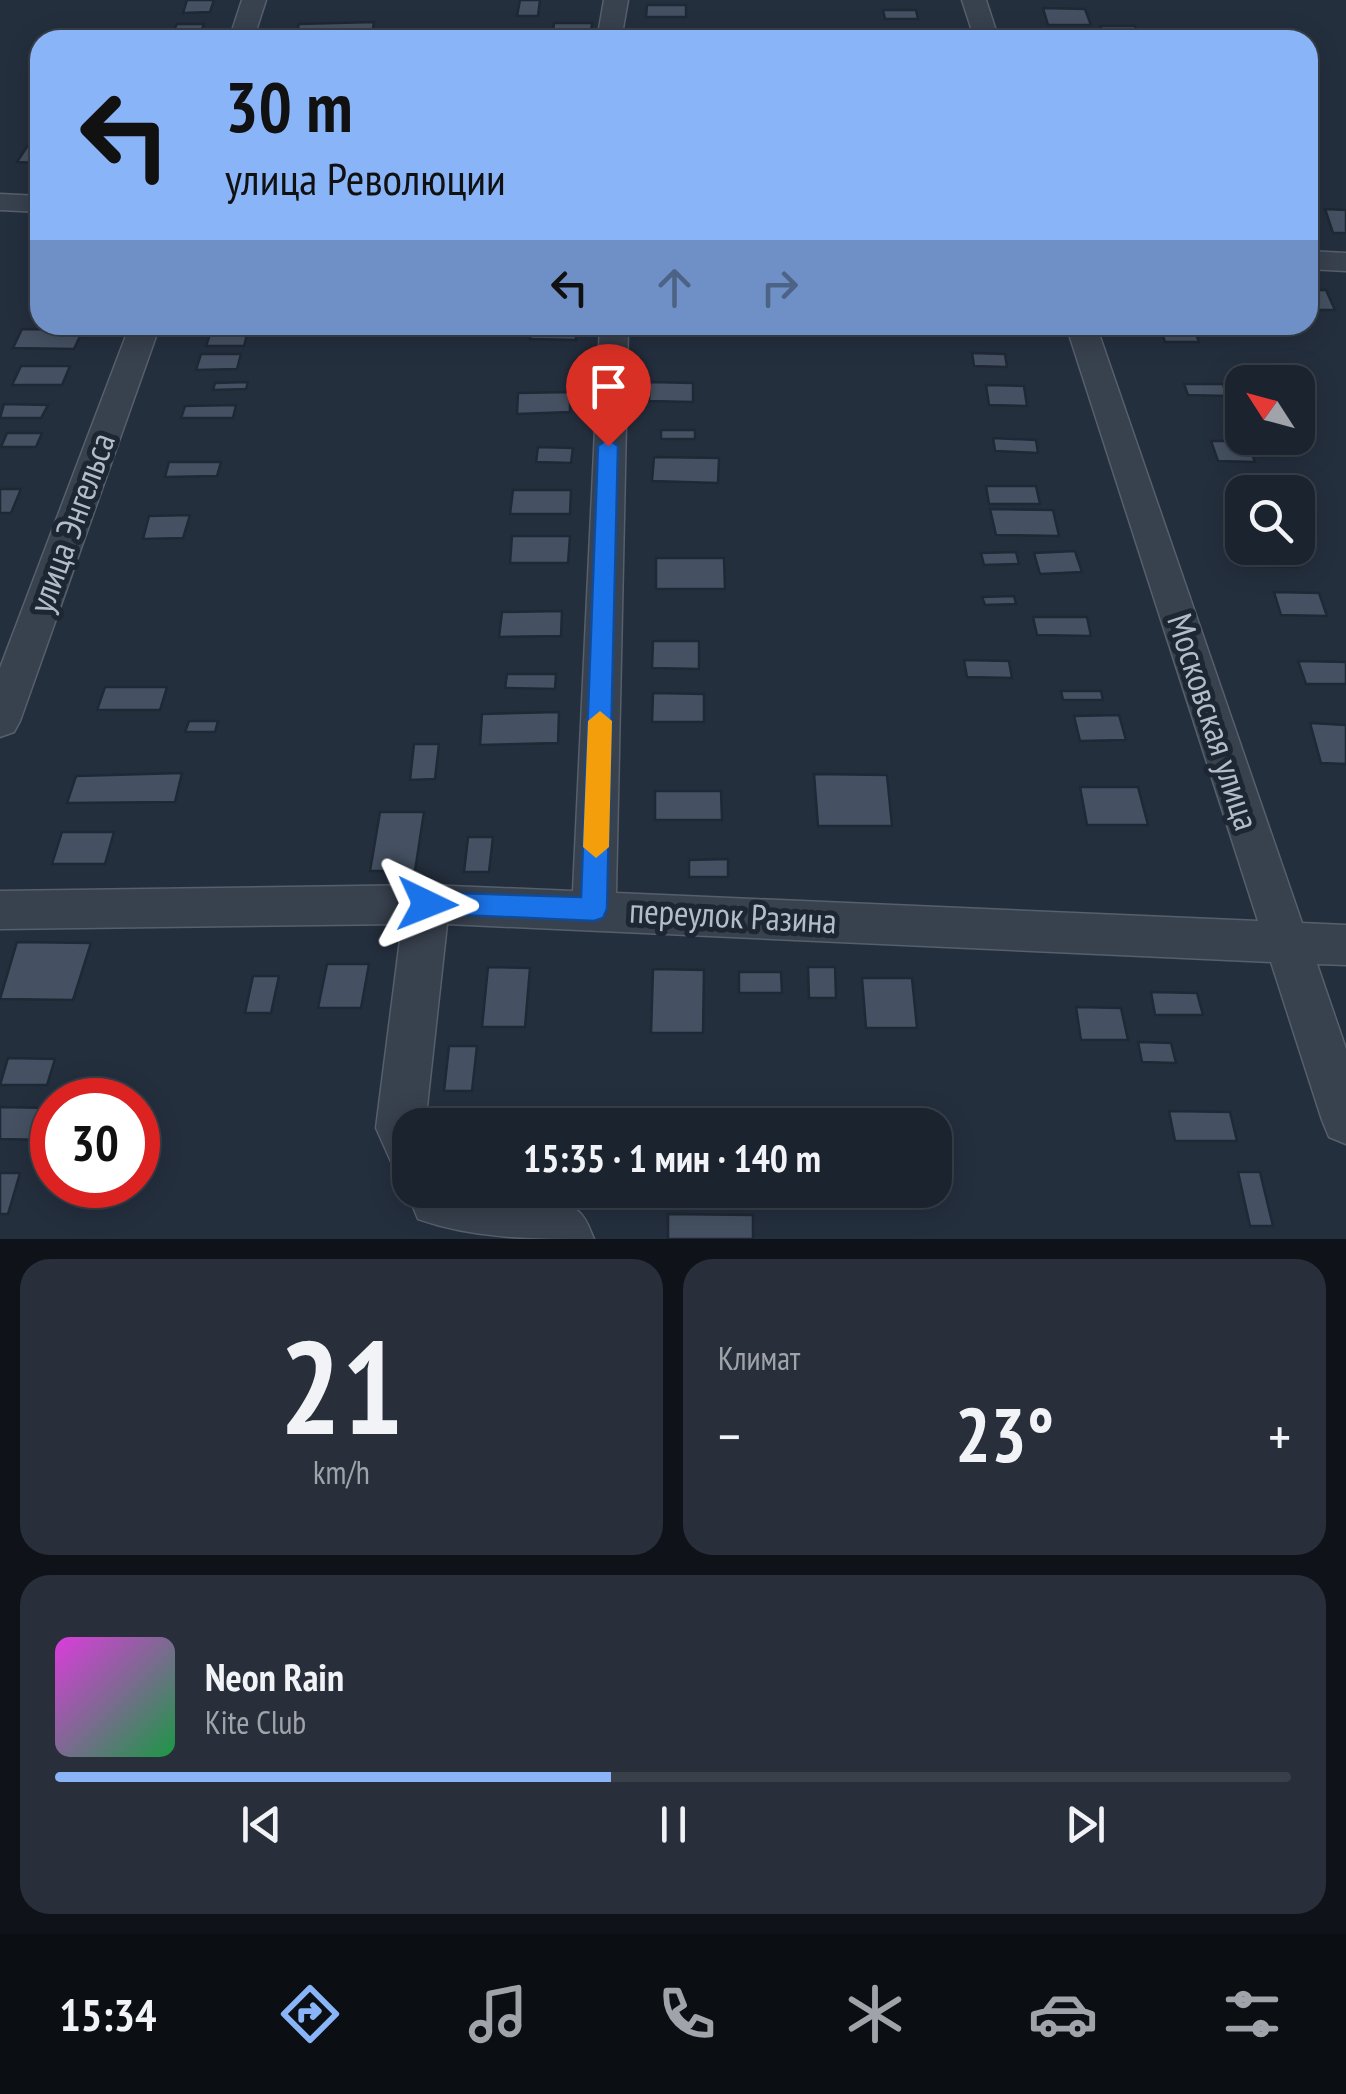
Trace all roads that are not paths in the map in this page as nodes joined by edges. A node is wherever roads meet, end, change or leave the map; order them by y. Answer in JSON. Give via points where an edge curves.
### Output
{"nodes":[{"id":1,"x":254,"y":0,"type":"edge"},
{"id":2,"x":616,"y":0,"type":"edge"},
{"id":3,"x":974,"y":0,"type":"edge"},
{"id":4,"x":244,"y":30,"type":"edge"},
{"id":5,"x":611,"y":30,"type":"edge"},
{"id":6,"x":984,"y":30,"type":"edge"},
{"id":7,"x":0,"y":202,"type":"edge"},
{"id":8,"x":30,"y":204,"type":"edge"},
{"id":9,"x":1318,"y":261,"type":"edge"},
{"id":10,"x":1346,"y":262,"type":"edge"},
{"id":11,"x":141,"y":335,"type":"edge"},
{"id":12,"x":612,"y":335,"type":"edge"},
{"id":13,"x":1084,"y":335,"type":"edge"},
{"id":14,"x":0,"y":722,"type":"edge"},
{"id":15,"x":427,"y":904,"type":"junction"},
{"id":16,"x":594,"y":909,"type":"junction"},
{"id":17,"x":0,"y":910,"type":"edge"},
{"id":18,"x":1286,"y":942,"type":"junction"},
{"id":19,"x":1346,"y":946,"type":"edge"},
{"id":20,"x":402,"y":1108,"type":"edge"},
{"id":21,"x":1346,"y":1120,"type":"edge"},
{"id":22,"x":468,"y":1208,"type":"edge"},
{"id":23,"x":568,"y":1239,"type":"edge"}],
"edges":[{"from":1,"to":4,"type":"street"},
{"from":2,"to":5,"type":"street"},
{"from":3,"to":6,"type":"street"},
{"from":7,"to":8,"type":"street"},
{"from":9,"to":10,"type":"street"},
{"from":11,"to":14,"type":"street","name":"улица Энгельса"},
{"from":12,"to":16,"type":"street"},
{"from":13,"to":18,"type":"street","name":"Московская улица"},
{"from":15,"to":16,"type":"street","name":"переулок Разина"},
{"from":15,"to":17,"type":"street","name":"переулок Разина"},
{"from":15,"to":20,"type":"street"},
{"from":16,"to":18,"type":"street","name":"переулок Разина"},
{"from":18,"to":19,"type":"street","name":"переулок Разина"},
{"from":18,"to":21,"type":"street","name":"Московская улица"},
{"from":22,"to":23,"type":"street","via":[[559,1228]]}]}
